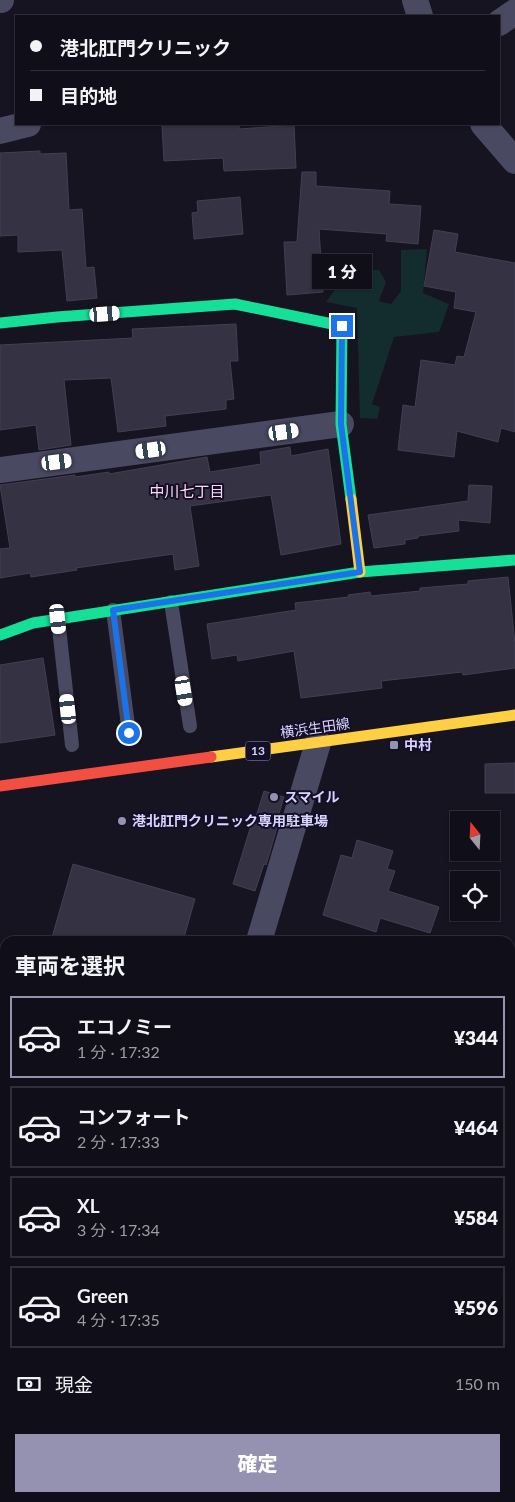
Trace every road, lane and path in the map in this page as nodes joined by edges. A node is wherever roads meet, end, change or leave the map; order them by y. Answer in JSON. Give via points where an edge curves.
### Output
{"nodes":[{"id":1,"x":415,"y":0,"type":"edge"},
{"id":2,"x":515,"y":12,"type":"edge"},
{"id":3,"x":420,"y":15,"type":"edge"},
{"id":4,"x":500,"y":22,"type":"edge"},
{"id":5,"x":24,"y":125,"type":"edge"},
{"id":6,"x":484,"y":125,"type":"edge"},
{"id":7,"x":0,"y":131,"type":"edge"},
{"id":8,"x":515,"y":161,"type":"edge"},
{"id":9,"x":0,"y":323,"type":"edge"},
{"id":10,"x":341,"y":424,"type":"junction"},
{"id":11,"x":0,"y":470,"type":"edge"},
{"id":12,"x":515,"y":560,"type":"edge"},
{"id":13,"x":360,"y":572,"type":"junction"},
{"id":14,"x":171,"y":602,"type":"junction"},
{"id":15,"x":113,"y":610,"type":"junction"},
{"id":16,"x":58,"y":619,"type":"junction"},
{"id":17,"x":0,"y":635,"type":"edge"},
{"id":18,"x":515,"y":715,"type":"edge"},
{"id":19,"x":190,"y":726,"type":"dead end"},
{"id":20,"x":129,"y":733,"type":"dead end"},
{"id":21,"x":318,"y":743,"type":"junction"},
{"id":22,"x":72,"y":745,"type":"dead end"},
{"id":23,"x":0,"y":786,"type":"edge"},
{"id":24,"x":260,"y":936,"type":"edge"}],
"edges":[{"from":1,"to":3,"type":"street"},
{"from":2,"to":4,"type":"street"},
{"from":5,"to":7,"type":"street"},
{"from":6,"to":8,"type":"street"},
{"from":9,"to":10,"type":"street","via":[[235,304],[342,326]]},
{"from":10,"to":11,"type":"street"},
{"from":10,"to":13,"type":"street"},
{"from":12,"to":13,"type":"street"},
{"from":13,"to":14,"type":"street"},
{"from":14,"to":15,"type":"street"},
{"from":14,"to":19,"type":"lane"},
{"from":15,"to":16,"type":"street"},
{"from":15,"to":20,"type":"lane"},
{"from":16,"to":17,"type":"street","via":[[33,623]]},
{"from":16,"to":22,"type":"lane"},
{"from":18,"to":21,"type":"street","name":"横浜生田線","number":"13"},
{"from":21,"to":23,"type":"street","name":"横浜生田線","number":"13"},
{"from":21,"to":24,"type":"street"}]}
